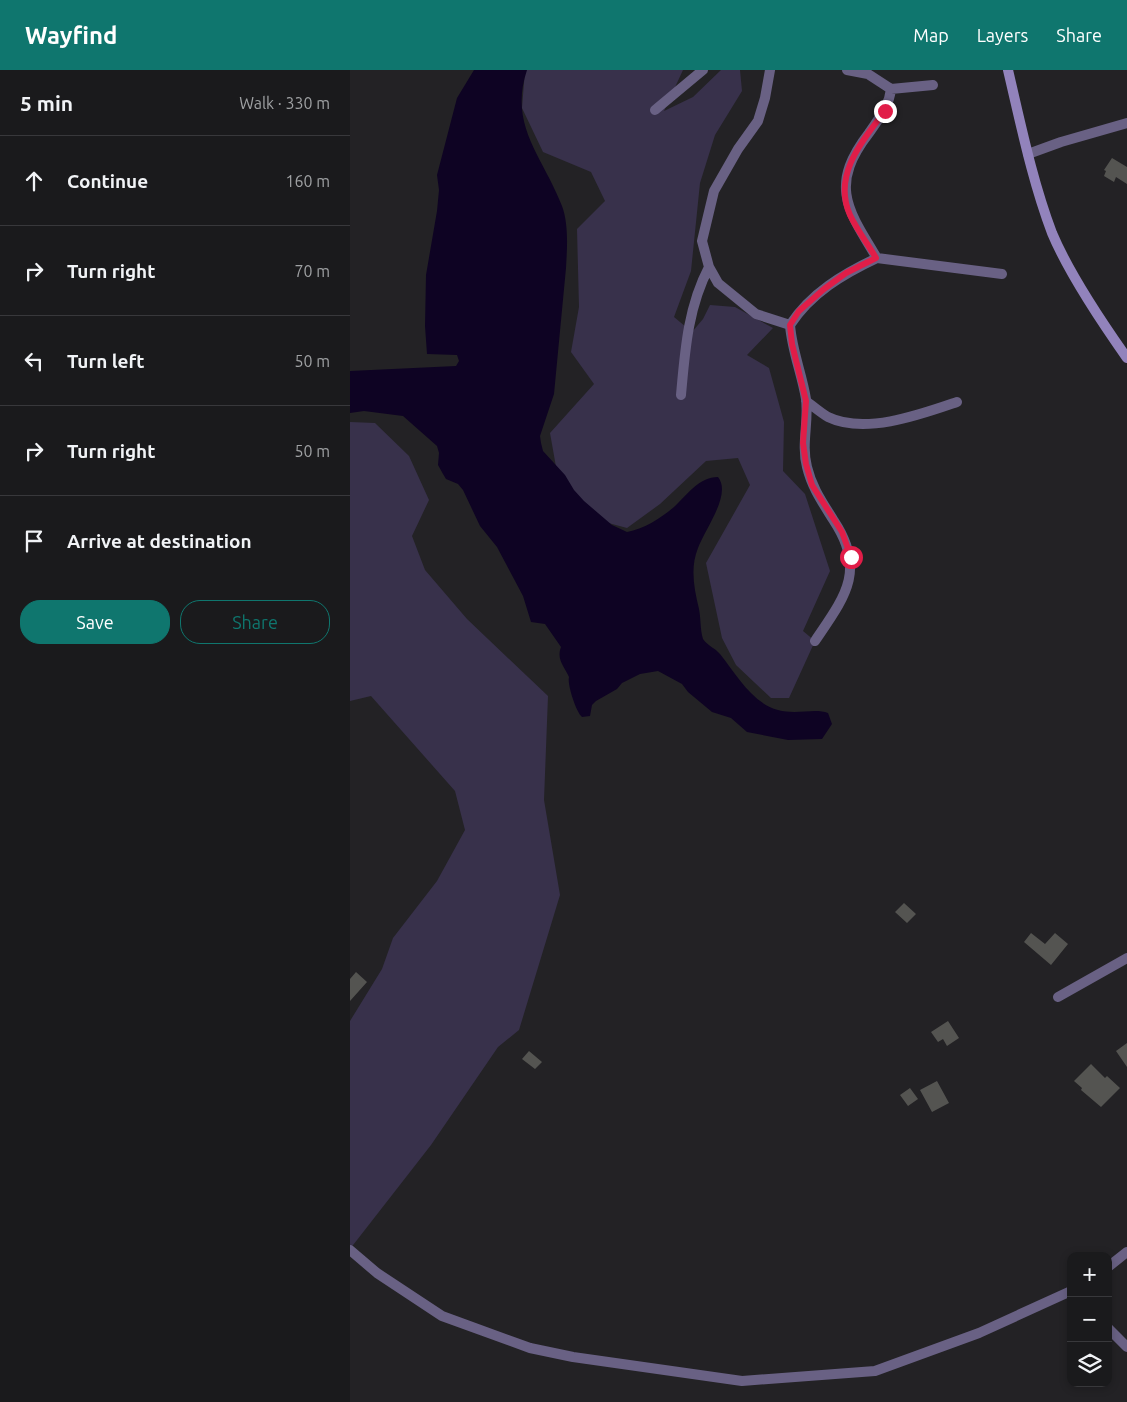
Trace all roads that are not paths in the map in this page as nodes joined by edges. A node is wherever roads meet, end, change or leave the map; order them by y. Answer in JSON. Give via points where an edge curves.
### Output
{"nodes":[{"id":1,"x":703,"y":70,"type":"edge"},
{"id":2,"x":770,"y":70,"type":"edge"},
{"id":3,"x":847,"y":70,"type":"edge"},
{"id":4,"x":1008,"y":70,"type":"edge"},
{"id":5,"x":933,"y":85,"type":"dead end"},
{"id":6,"x":891,"y":89,"type":"junction"},
{"id":7,"x":655,"y":110,"type":"dead end"},
{"id":8,"x":1127,"y":123,"type":"edge"},
{"id":9,"x":1028,"y":154,"type":"junction"},
{"id":10,"x":876,"y":258,"type":"junction"},
{"id":11,"x":709,"y":267,"type":"junction"},
{"id":12,"x":1002,"y":274,"type":"dead end"},
{"id":13,"x":790,"y":325,"type":"junction"},
{"id":14,"x":1127,"y":358,"type":"edge"},
{"id":15,"x":681,"y":395,"type":"dead end"},
{"id":16,"x":806,"y":401,"type":"junction"},
{"id":17,"x":957,"y":402,"type":"dead end"},
{"id":18,"x":815,"y":641,"type":"dead end"},
{"id":19,"x":1127,"y":958,"type":"edge"},
{"id":20,"x":1058,"y":997,"type":"dead end"},
{"id":21,"x":350,"y":1250,"type":"edge"},
{"id":22,"x":1127,"y":1252,"type":"edge"},
{"id":23,"x":1112,"y":1264,"type":"edge"},
{"id":24,"x":1067,"y":1294,"type":"edge"},
{"id":25,"x":1112,"y":1332,"type":"edge"},
{"id":26,"x":1127,"y":1348,"type":"edge"}],
"edges":[{"from":1,"to":7,"type":"street"},
{"from":2,"to":11,"type":"street","via":[[758,121],[714,191],[702,241]]},
{"from":3,"to":6,"type":"street","via":[[868,74]]},
{"from":4,"to":9,"type":"street"},
{"from":5,"to":6,"type":"street"},
{"from":6,"to":10,"type":"street","via":[[885,111],[857,148],[845,183],[850,214]]},
{"from":8,"to":9,"type":"street"},
{"from":9,"to":14,"type":"street","via":[[1053,235]]},
{"from":10,"to":12,"type":"street"},
{"from":10,"to":13,"type":"street","via":[[824,289],[799,311]]},
{"from":11,"to":13,"type":"street","via":[[718,283],[756,314]]},
{"from":11,"to":15,"type":"street","via":[[697,290],[690,321]]},
{"from":13,"to":16,"type":"street"},
{"from":16,"to":17,"type":"street","via":[[828,417],[842,422],[874,423],[892,422]]},
{"from":16,"to":18,"type":"street","via":[[803,443],[812,485],[842,532],[851,557],[848,586]]},
{"from":19,"to":20,"type":"street"},
{"from":21,"to":24,"type":"street","via":[[377,1273],[442,1316],[530,1348],[742,1381],[875,1371],[979,1333]]},
{"from":22,"to":23,"type":"street"},
{"from":25,"to":26,"type":"street"}]}
